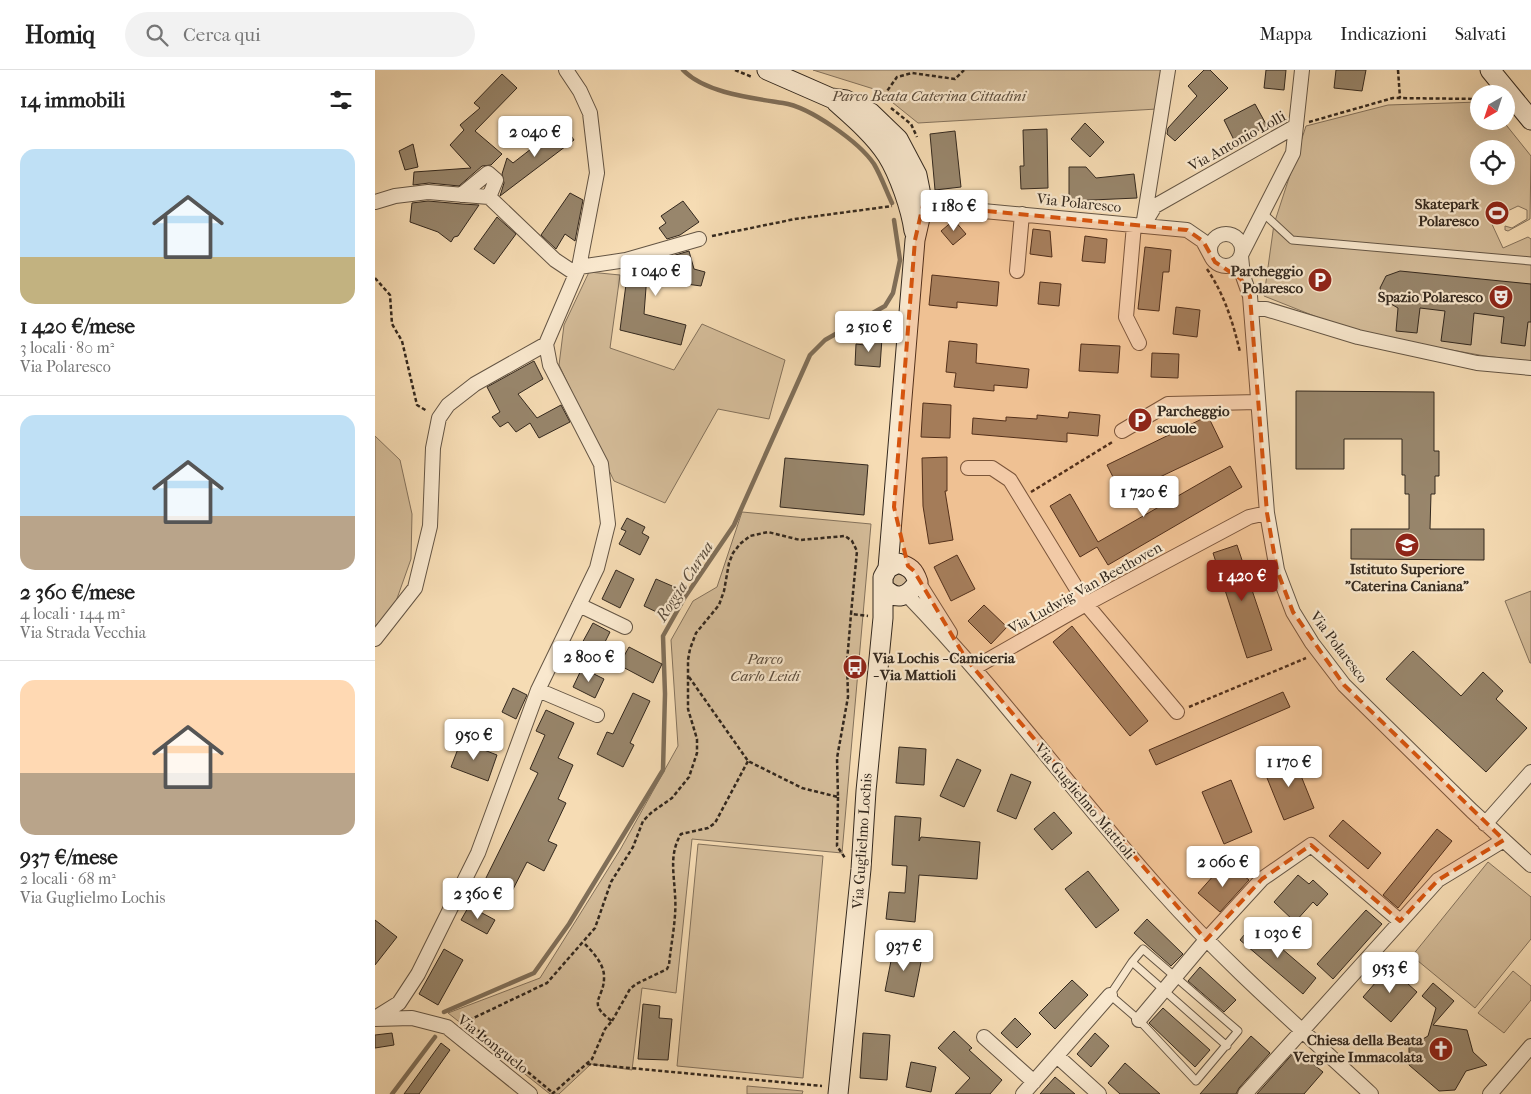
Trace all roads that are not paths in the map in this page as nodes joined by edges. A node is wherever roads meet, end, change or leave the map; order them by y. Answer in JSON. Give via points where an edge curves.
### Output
{"nodes":[{"id":1,"x":566,"y":70,"type":"edge"},
{"id":2,"x":1168,"y":70,"type":"edge"},
{"id":3,"x":1302,"y":70,"type":"edge"},
{"id":4,"x":1490,"y":70,"type":"edge"},
{"id":5,"x":762,"y":74,"type":"edge"},
{"id":6,"x":831,"y":98,"type":"junction"},
{"id":7,"x":1531,"y":120,"type":"edge"},
{"id":8,"x":1296,"y":126,"type":"junction"},
{"id":9,"x":461,"y":195,"type":"junction"},
{"id":10,"x":489,"y":197,"type":"junction"},
{"id":11,"x":375,"y":202,"type":"edge"},
{"id":12,"x":911,"y":209,"type":"junction"},
{"id":13,"x":1022,"y":214,"type":"junction"},
{"id":14,"x":1264,"y":214,"type":"junction"},
{"id":15,"x":1139,"y":225,"type":"junction"},
{"id":16,"x":1257,"y":227,"type":"junction"},
{"id":17,"x":1187,"y":230,"type":"junction"},
{"id":18,"x":1229,"y":234,"type":"junction"},
{"id":19,"x":699,"y":239,"type":"road end"},
{"id":20,"x":1242,"y":254,"type":"junction"},
{"id":21,"x":1215,"y":260,"type":"junction"},
{"id":22,"x":1531,"y":261,"type":"edge"},
{"id":23,"x":577,"y":271,"type":"junction"},
{"id":24,"x":1017,"y":271,"type":"dead end"},
{"id":25,"x":1248,"y":290,"type":"junction"},
{"id":26,"x":1251,"y":309,"type":"junction"},
{"id":27,"x":1139,"y":343,"type":"dead end"},
{"id":28,"x":546,"y":344,"type":"junction"},
{"id":29,"x":1531,"y":368,"type":"edge"},
{"id":30,"x":1257,"y":402,"type":"junction"},
{"id":31,"x":1122,"y":431,"type":"road end"},
{"id":32,"x":968,"y":468,"type":"dead end"},
{"id":33,"x":894,"y":507,"type":"junction"},
{"id":34,"x":1267,"y":513,"type":"junction"},
{"id":35,"x":908,"y":566,"type":"junction"},
{"id":36,"x":888,"y":568,"type":"junction"},
{"id":37,"x":902,"y":590,"type":"junction"},
{"id":38,"x":1086,"y":604,"type":"junction"},
{"id":39,"x":579,"y":605,"type":"junction"},
{"id":40,"x":625,"y":627,"type":"dead end"},
{"id":41,"x":375,"y":639,"type":"edge"},
{"id":42,"x":970,"y":664,"type":"junction"},
{"id":43,"x":539,"y":690,"type":"junction"},
{"id":44,"x":1177,"y":712,"type":"road end"},
{"id":45,"x":597,"y":715,"type":"dead end"},
{"id":46,"x":1531,"y":772,"type":"edge"},
{"id":47,"x":1485,"y":824,"type":"junction"},
{"id":48,"x":1504,"y":840,"type":"junction"},
{"id":49,"x":1531,"y":865,"type":"edge"},
{"id":50,"x":1401,"y":921,"type":"junction"},
{"id":51,"x":1206,"y":940,"type":"junction"},
{"id":52,"x":1132,"y":962,"type":"junction"},
{"id":53,"x":1176,"y":976,"type":"junction"},
{"id":54,"x":1165,"y":990,"type":"junction"},
{"id":55,"x":1110,"y":995,"type":"junction"},
{"id":56,"x":375,"y":1019,"type":"edge"},
{"id":57,"x":1139,"y":1020,"type":"junction"},
{"id":58,"x":1303,"y":1030,"type":"junction"},
{"id":59,"x":984,"y":1037,"type":"dead end"},
{"id":60,"x":1227,"y":1046,"type":"junction"},
{"id":61,"x":1531,"y":1046,"type":"edge"},
{"id":62,"x":1057,"y":1056,"type":"junction"},
{"id":63,"x":1034,"y":1082,"type":"junction"},
{"id":64,"x":839,"y":1091,"type":"edge"},
{"id":65,"x":1368,"y":1093,"type":"edge"},
{"id":66,"x":530,"y":1094,"type":"edge"},
{"id":67,"x":1023,"y":1094,"type":"edge"},
{"id":68,"x":1099,"y":1094,"type":"edge"},
{"id":69,"x":1245,"y":1094,"type":"edge"},
{"id":70,"x":1490,"y":1094,"type":"edge"}],
"edges":[{"from":1,"to":23,"type":"street","via":[[590,113],[597,173]]},
{"from":2,"to":15,"type":"street"},
{"from":3,"to":8,"type":"street"},
{"from":4,"to":7,"type":"street"},
{"from":5,"to":6,"type":"street"},
{"from":6,"to":12,"type":"street","via":[[888,156]]},
{"from":6,"to":12,"type":"street","via":[[846,100],[871,113],[898,139],[917,175]]},
{"from":8,"to":14,"type":"street","via":[[1293,153]]},
{"from":8,"to":15,"type":"street","name":"Via Antonio Lolli","via":[[1155,206]]},
{"from":9,"to":10,"type":"street"},
{"from":9,"to":10,"type":"street","via":[[487,173],[496,180]]},
{"from":9,"to":11,"type":"street","via":[[428,192]]},
{"from":10,"to":23,"type":"street","via":[[555,260]]},
{"from":12,"to":13,"type":"street","name":"Via Polaresco"},
{"from":12,"to":33,"type":"street","name":"Via Guglielmo Lochis","via":[[915,240]]},
{"from":13,"to":15,"type":"street","name":"Via Polaresco"},
{"from":13,"to":24,"type":"street","name":"Via Polaresco"},
{"from":14,"to":16,"type":"street"},
{"from":14,"to":22,"type":"lane","via":[[1292,240]]},
{"from":15,"to":17,"type":"street","name":"Via Polaresco"},
{"from":15,"to":27,"type":"street","name":"Via Polaresco","via":[[1126,317]]},
{"from":16,"to":18,"type":"street","via":[[1243,234]]},
{"from":16,"to":20,"type":"street"},
{"from":17,"to":18,"type":"street","name":"Via Polaresco"},
{"from":17,"to":21,"type":"street","via":[[1203,241]]},
{"from":18,"to":20,"type":"street","name":"Via Polaresco","via":[[1239,240]]},
{"from":18,"to":21,"type":"street","via":[[1218,236],[1212,242]]},
{"from":19,"to":23,"type":"street"},
{"from":20,"to":21,"type":"street","via":[[1235,264],[1229,266]]},
{"from":20,"to":25,"type":"street","name":"Via Polaresco","via":[[1243,276]]},
{"from":21,"to":25,"type":"street","via":[[1237,274]]},
{"from":23,"to":28,"type":"street"},
{"from":25,"to":26,"type":"street","name":"Via Polaresco"},
{"from":26,"to":29,"type":"street","via":[[1266,309],[1358,337],[1477,363]]},
{"from":26,"to":30,"type":"street","name":"Via Polaresco"},
{"from":28,"to":39,"type":"street","via":[[550,365],[601,464],[606,499],[608,524],[597,568]]},
{"from":28,"to":41,"type":"street","via":[[475,384],[448,405],[439,418],[433,448],[430,526],[415,588]]},
{"from":30,"to":31,"type":"street","via":[[1167,404]]},
{"from":30,"to":34,"type":"street","name":"Via Polaresco"},
{"from":32,"to":38,"type":"street","via":[[992,468],[1010,480]]},
{"from":33,"to":35,"type":"street","name":"Via Guglielmo Mattioli"},
{"from":33,"to":36,"type":"street","name":"Via Guglielmo Lochis"},
{"from":34,"to":38,"type":"street","name":"Via Ludwig Van Beethoven","via":[[1249,517]]},
{"from":34,"to":47,"type":"street","name":"Via Polaresco","via":[[1277,570],[1293,612],[1319,652],[1344,685]]},
{"from":35,"to":36,"type":"street","via":[[898,563]]},
{"from":35,"to":37,"type":"street","name":"Via Guglielmo Mattioli","via":[[915,571]]},
{"from":36,"to":37,"type":"street","name":"Via Guglielmo Lochis","via":[[883,577]]},
{"from":37,"to":42,"type":"street","name":"Via Guglielmo Mattioli"},
{"from":37,"to":64,"type":"street","name":"Via Guglielmo Lochis","via":[[883,618]]},
{"from":38,"to":42,"type":"street","name":"Via Ludwig Van Beethoven"},
{"from":38,"to":44,"type":"street"},
{"from":39,"to":40,"type":"street"},
{"from":39,"to":43,"type":"street"},
{"from":42,"to":51,"type":"street","name":"Via Guglielmo Mattioli"},
{"from":43,"to":45,"type":"street"},
{"from":43,"to":56,"type":"street","via":[[478,853],[418,974],[399,1003]]},
{"from":46,"to":47,"type":"street"},
{"from":47,"to":48,"type":"street","name":"Via Polaresco"},
{"from":48,"to":49,"type":"street","name":"Via Polaresco"},
{"from":48,"to":50,"type":"street","via":[[1438,880]]},
{"from":50,"to":51,"type":"street","via":[[1311,845],[1262,879]]},
{"from":50,"to":58,"type":"street"},
{"from":51,"to":53,"type":"street"},
{"from":51,"to":58,"type":"street","name":"Via Guglielmo Mattioli"},
{"from":52,"to":53,"type":"lane","via":[[1143,949]]},
{"from":52,"to":54,"type":"lane"},
{"from":52,"to":55,"type":"lane"},
{"from":53,"to":54,"type":"street"},
{"from":53,"to":60,"type":"lane","via":[[1238,1031]]},
{"from":54,"to":57,"type":"street"},
{"from":54,"to":60,"type":"lane"},
{"from":55,"to":57,"type":"lane"},
{"from":55,"to":62,"type":"street"},
{"from":56,"to":66,"type":"street","name":"Via Longuelo","via":[[412,1018],[447,1027]]},
{"from":57,"to":60,"type":"lane","via":[[1196,1081]]},
{"from":58,"to":65,"type":"street","name":"Via Guglielmo Mattioli"},
{"from":58,"to":69,"type":"street"},
{"from":59,"to":63,"type":"street"},
{"from":61,"to":70,"type":"street"},
{"from":62,"to":63,"type":"street"},
{"from":62,"to":68,"type":"street"},
{"from":63,"to":67,"type":"street"}]}
